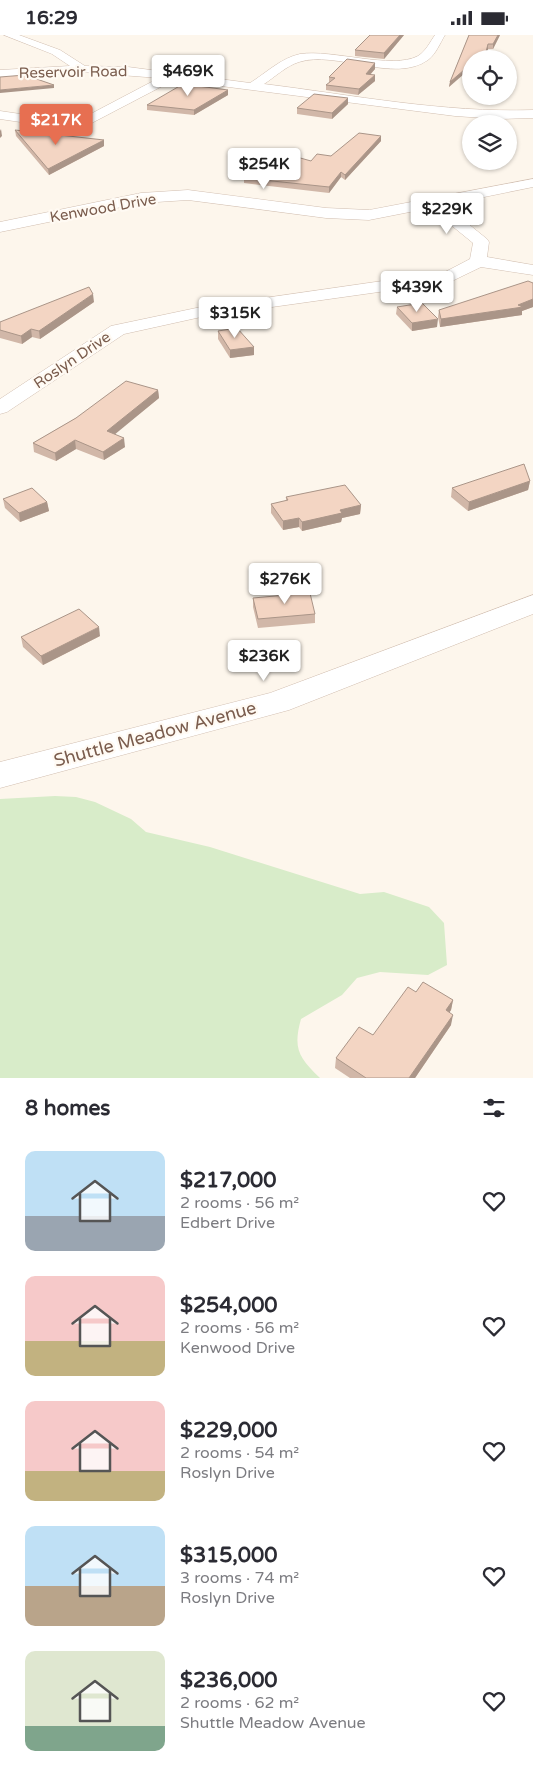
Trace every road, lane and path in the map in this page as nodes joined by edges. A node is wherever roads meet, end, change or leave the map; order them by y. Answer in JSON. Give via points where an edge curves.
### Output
{"nodes":[{"id":1,"x":9,"y":35,"type":"edge"},
{"id":2,"x":440,"y":35,"type":"edge"},
{"id":3,"x":82,"y":69,"type":"junction"},
{"id":4,"x":0,"y":74,"type":"edge"},
{"id":5,"x":173,"y":76,"type":"junction"},
{"id":6,"x":253,"y":86,"type":"junction"},
{"id":7,"x":533,"y":114,"type":"edge"},
{"id":8,"x":0,"y":115,"type":"edge"},
{"id":9,"x":533,"y":183,"type":"edge"},
{"id":10,"x":432,"y":203,"type":"junction"},
{"id":11,"x":0,"y":227,"type":"edge"},
{"id":12,"x":478,"y":261,"type":"junction"},
{"id":13,"x":533,"y":270,"type":"edge"},
{"id":14,"x":0,"y":408,"type":"edge"},
{"id":15,"x":533,"y":604,"type":"edge"},
{"id":16,"x":0,"y":775,"type":"edge"}],
"edges":[{"from":1,"to":3,"type":"street","via":[[56,52]]},
{"from":2,"to":6,"type":"street","via":[[421,59],[398,63],[322,56],[298,58]]},
{"from":3,"to":4,"type":"street","name":"Reservoir Road"},
{"from":3,"to":5,"type":"street","name":"Reservoir Road"},
{"from":5,"to":6,"type":"street","name":"Reservoir Road"},
{"from":5,"to":8,"type":"street","via":[[86,122],[61,124]]},
{"from":6,"to":7,"type":"street","name":"Reservoir Road","via":[[455,112]]},
{"from":9,"to":10,"type":"street","name":"Kenwood Drive"},
{"from":10,"to":11,"type":"street","name":"Kenwood Drive","via":[[360,214],[326,213],[188,195],[141,198]]},
{"from":10,"to":12,"type":"street","via":[[481,242]]},
{"from":12,"to":13,"type":"street"},
{"from":12,"to":14,"type":"street","name":"Roslyn Drive","via":[[450,277],[200,312],[118,329]]},
{"from":15,"to":16,"type":"street","name":"Shuttle Meadow Avenue","via":[[278,702]]}]}
